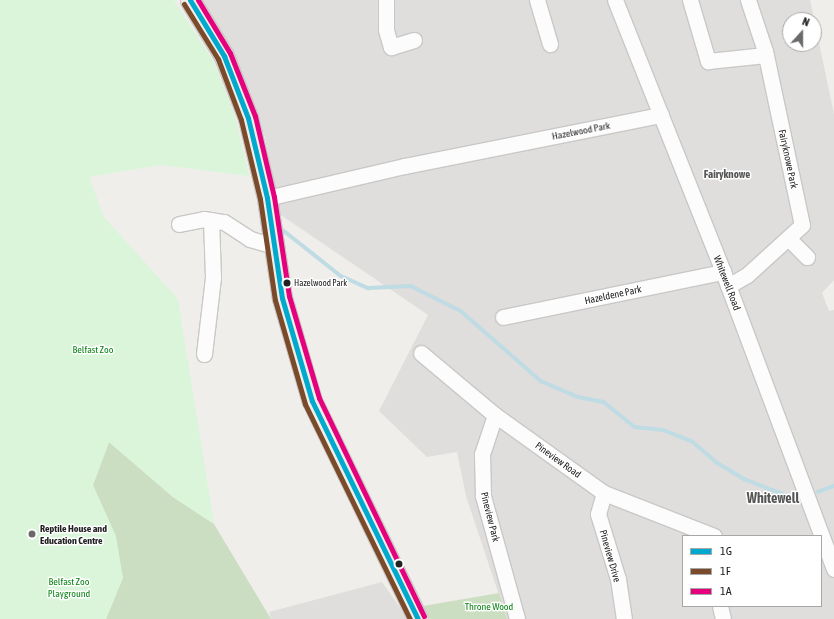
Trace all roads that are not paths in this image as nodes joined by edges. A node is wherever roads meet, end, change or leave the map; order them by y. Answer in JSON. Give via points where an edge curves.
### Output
{"nodes":[{"id":1,"x":190,"y":0,"type":"edge"},
{"id":2,"x":386,"y":0,"type":"edge"},
{"id":3,"x":536,"y":0,"type":"edge"},
{"id":4,"x":615,"y":0,"type":"edge"},
{"id":5,"x":690,"y":0,"type":"edge"},
{"id":6,"x":748,"y":0,"type":"edge"},
{"id":7,"x":414,"y":40,"type":"dead end"},
{"id":8,"x":550,"y":44,"type":"dead end"},
{"id":9,"x":766,"y":55,"type":"junction"},
{"id":10,"x":661,"y":115,"type":"junction"},
{"id":11,"x":267,"y":198,"type":"junction"},
{"id":12,"x":211,"y":220,"type":"junction"},
{"id":13,"x":179,"y":224,"type":"dead end"},
{"id":14,"x":788,"y":238,"type":"junction"},
{"id":15,"x":275,"y":246,"type":"junction"},
{"id":16,"x":807,"y":257,"type":"dead end"},
{"id":17,"x":726,"y":279,"type":"junction"},
{"id":18,"x":503,"y":317,"type":"dead end"},
{"id":19,"x":421,"y":353,"type":"dead end"},
{"id":20,"x":204,"y":354,"type":"dead end"},
{"id":21,"x":495,"y":415,"type":"junction"},
{"id":22,"x":604,"y":493,"type":"junction"},
{"id":23,"x":711,"y":535,"type":"edge"},
{"id":24,"x":821,"y":535,"type":"edge"},
{"id":25,"x":822,"y":538,"type":"edge"},
{"id":26,"x":834,"y":569,"type":"edge"},
{"id":27,"x":720,"y":607,"type":"edge"},
{"id":28,"x":418,"y":619,"type":"edge"},
{"id":29,"x":517,"y":619,"type":"edge"},
{"id":30,"x":624,"y":619,"type":"edge"},
{"id":31,"x":723,"y":619,"type":"edge"}],
"edges":[{"from":1,"to":11,"type":"main road","via":[[233,76],[248,118]]},
{"from":2,"to":7,"type":"street","via":[[386,30],[391,47]]},
{"from":3,"to":8,"type":"street"},
{"from":4,"to":10,"type":"street","name":"Whitewell Road"},
{"from":5,"to":9,"type":"street","via":[[708,61]]},
{"from":6,"to":9,"type":"street","name":"Fairyknowe Park"},
{"from":9,"to":14,"type":"street","name":"Fairyknowe Park","via":[[802,225]]},
{"from":10,"to":11,"type":"street","name":"Hazelwood Park","via":[[405,166]]},
{"from":10,"to":17,"type":"street","name":"Whitewell Road"},
{"from":11,"to":15,"type":"main road"},
{"from":12,"to":13,"type":"street"},
{"from":12,"to":15,"type":"street","via":[[224,222],[250,239]]},
{"from":12,"to":20,"type":"street","via":[[212,277]]},
{"from":14,"to":16,"type":"street"},
{"from":14,"to":17,"type":"street","name":"Fairyknowe Park","via":[[747,275]]},
{"from":15,"to":28,"type":"main road","via":[[282,298],[312,401]]},
{"from":17,"to":18,"type":"street","name":"Hazeldene Park"},
{"from":17,"to":24,"type":"street","name":"Whitewell Road"},
{"from":19,"to":21,"type":"street","name":"Pineview Road"},
{"from":21,"to":22,"type":"street","name":"Pineview Road"},
{"from":21,"to":29,"type":"street","name":"Pineview Park","via":[[482,454],[483,496]]},
{"from":22,"to":23,"type":"street","name":"Pineview Road"},
{"from":22,"to":30,"type":"street","name":"Pineview Drive","via":[[598,514],[618,579]]},
{"from":25,"to":26,"type":"street","name":"Whitewell Road"},
{"from":27,"to":31,"type":"street"}]}
